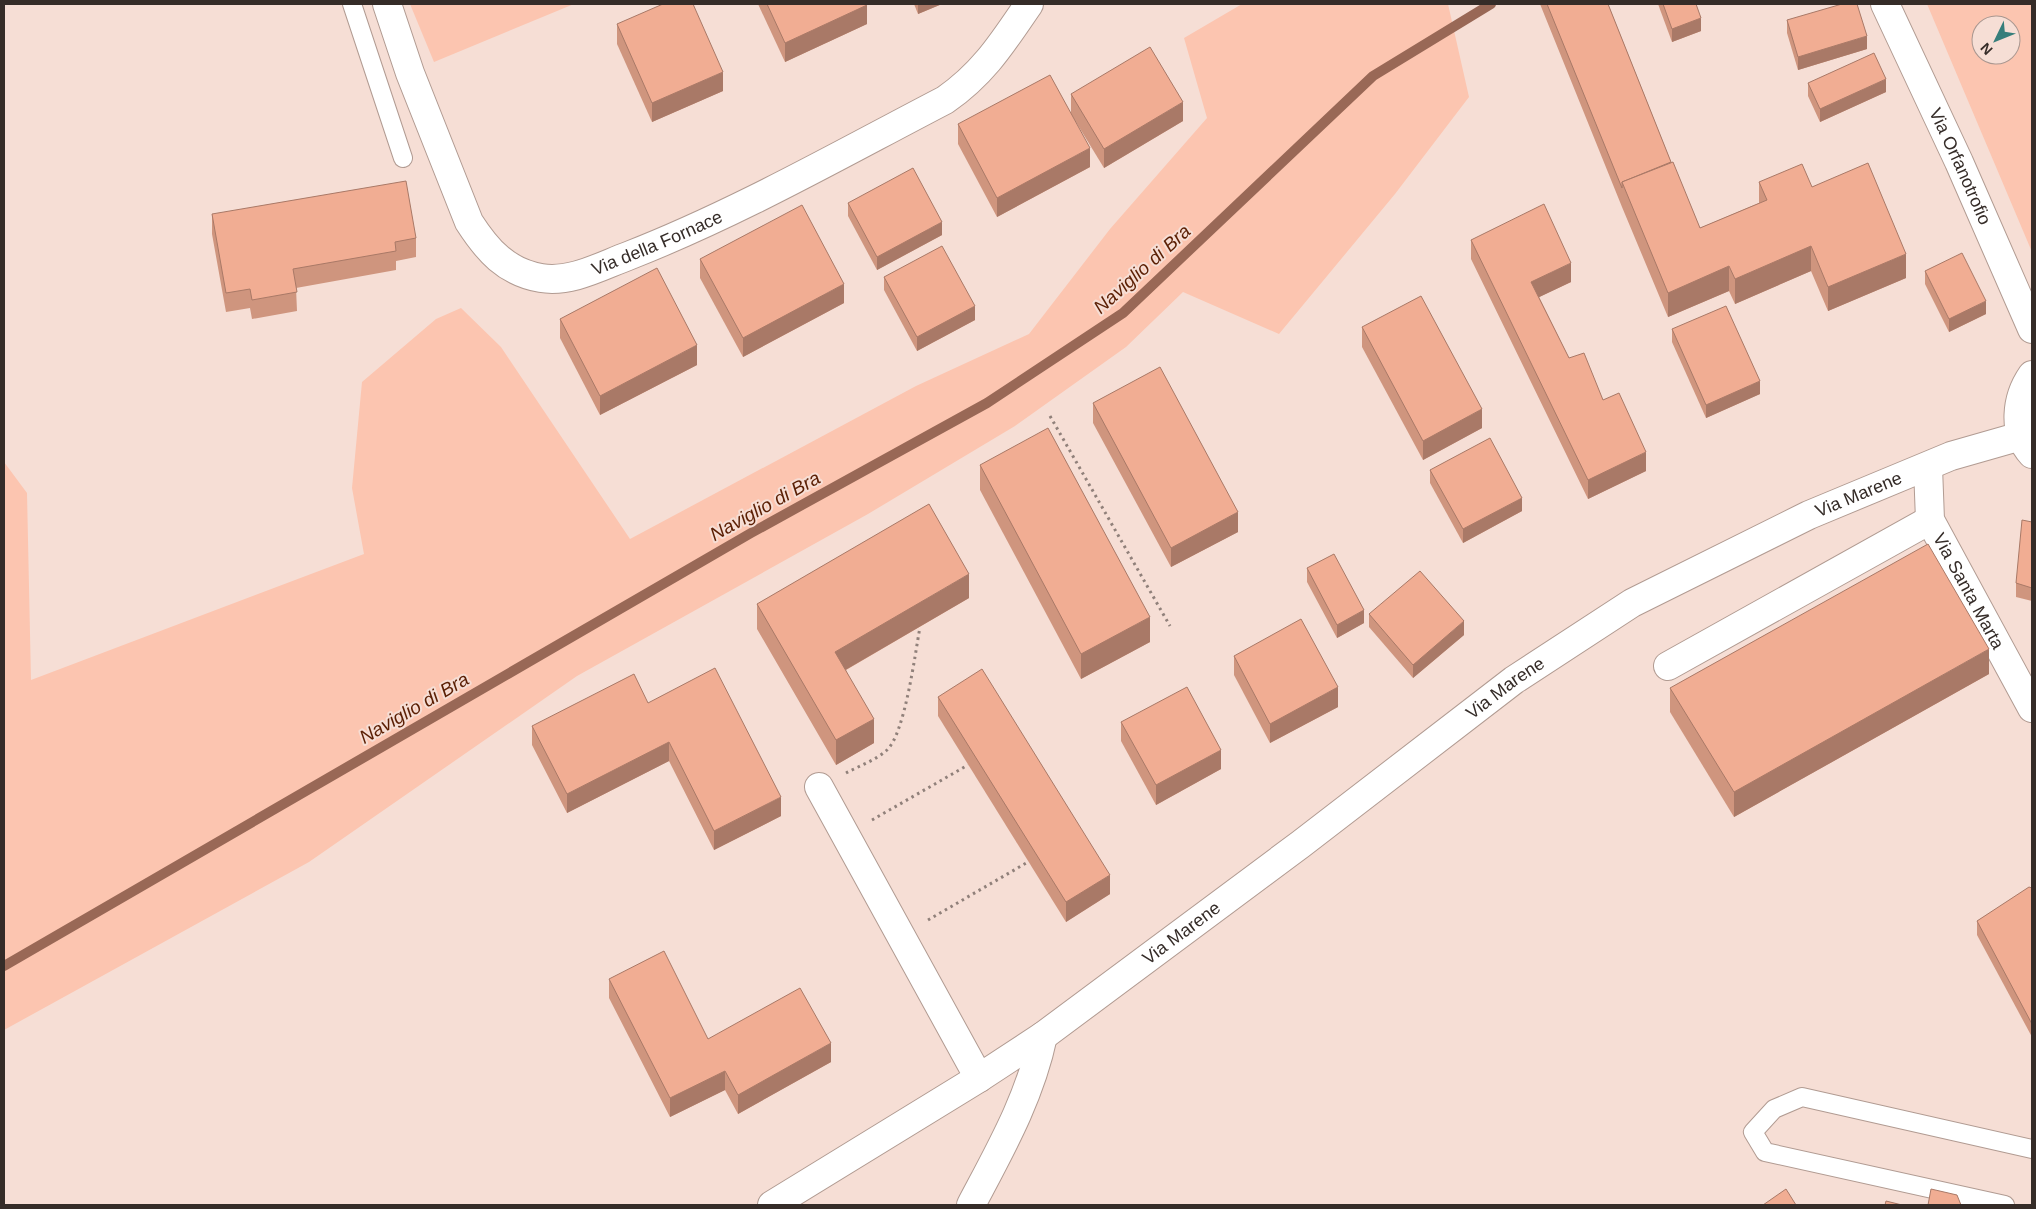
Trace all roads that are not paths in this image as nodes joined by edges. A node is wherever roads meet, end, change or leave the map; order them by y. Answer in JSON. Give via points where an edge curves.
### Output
{"nodes":[{"id":1,"x":352,"y":4,"type":"edge"},
{"id":2,"x":387,"y":4,"type":"edge"},
{"id":3,"x":1030,"y":4,"type":"edge"},
{"id":4,"x":1885,"y":4,"type":"edge"},
{"id":5,"x":403,"y":158,"type":"dead end"},
{"id":6,"x":2032,"y":329,"type":"edge"},
{"id":7,"x":2032,"y":375,"type":"edge"},
{"id":8,"x":2027,"y":445,"type":"edge"},
{"id":9,"x":1928,"y":467,"type":"junction"},
{"id":10,"x":1930,"y":520,"type":"junction"},
{"id":11,"x":1668,"y":666,"type":"dead end"},
{"id":12,"x":2032,"y":708,"type":"edge"},
{"id":13,"x":819,"y":788,"type":"road end"},
{"id":14,"x":1043,"y":1036,"type":"junction"},
{"id":15,"x":979,"y":1078,"type":"junction"},
{"id":16,"x":2032,"y":1149,"type":"edge"},
{"id":17,"x":772,"y":1205,"type":"edge"},
{"id":18,"x":971,"y":1205,"type":"edge"},
{"id":19,"x":2005,"y":1205,"type":"edge"}],
"edges":[{"from":1,"to":5,"type":"lane"},
{"from":2,"to":3,"type":"street","name":"Via della Fornace","via":[[469,222],[497,258],[516,271],[542,278],[575,277],[687,233],[946,100],[984,68]]},
{"from":4,"to":6,"type":"street","name":"Via Orfanotrofio"},
{"from":7,"to":8,"type":"street","name":"Via Marene","via":[[2017,415]]},
{"from":8,"to":9,"type":"street","name":"Via Marene","via":[[1951,456]]},
{"from":9,"to":10,"type":"street","name":"Via Santa Marta"},
{"from":9,"to":14,"type":"street","name":"Via Marene","via":[[1809,515],[1624,608],[1514,680]]},
{"from":10,"to":11,"type":"street"},
{"from":10,"to":12,"type":"street","name":"Via Santa Marta"},
{"from":13,"to":15,"type":"street"},
{"from":14,"to":15,"type":"street","name":"Via Marene"},
{"from":14,"to":18,"type":"street","via":[[1036,1068],[1015,1122]]},
{"from":15,"to":17,"type":"street","name":"Via Marene"},
{"from":16,"to":19,"type":"lane","via":[[1802,1096],[1774,1110],[1753,1132],[1765,1152]]}]}
